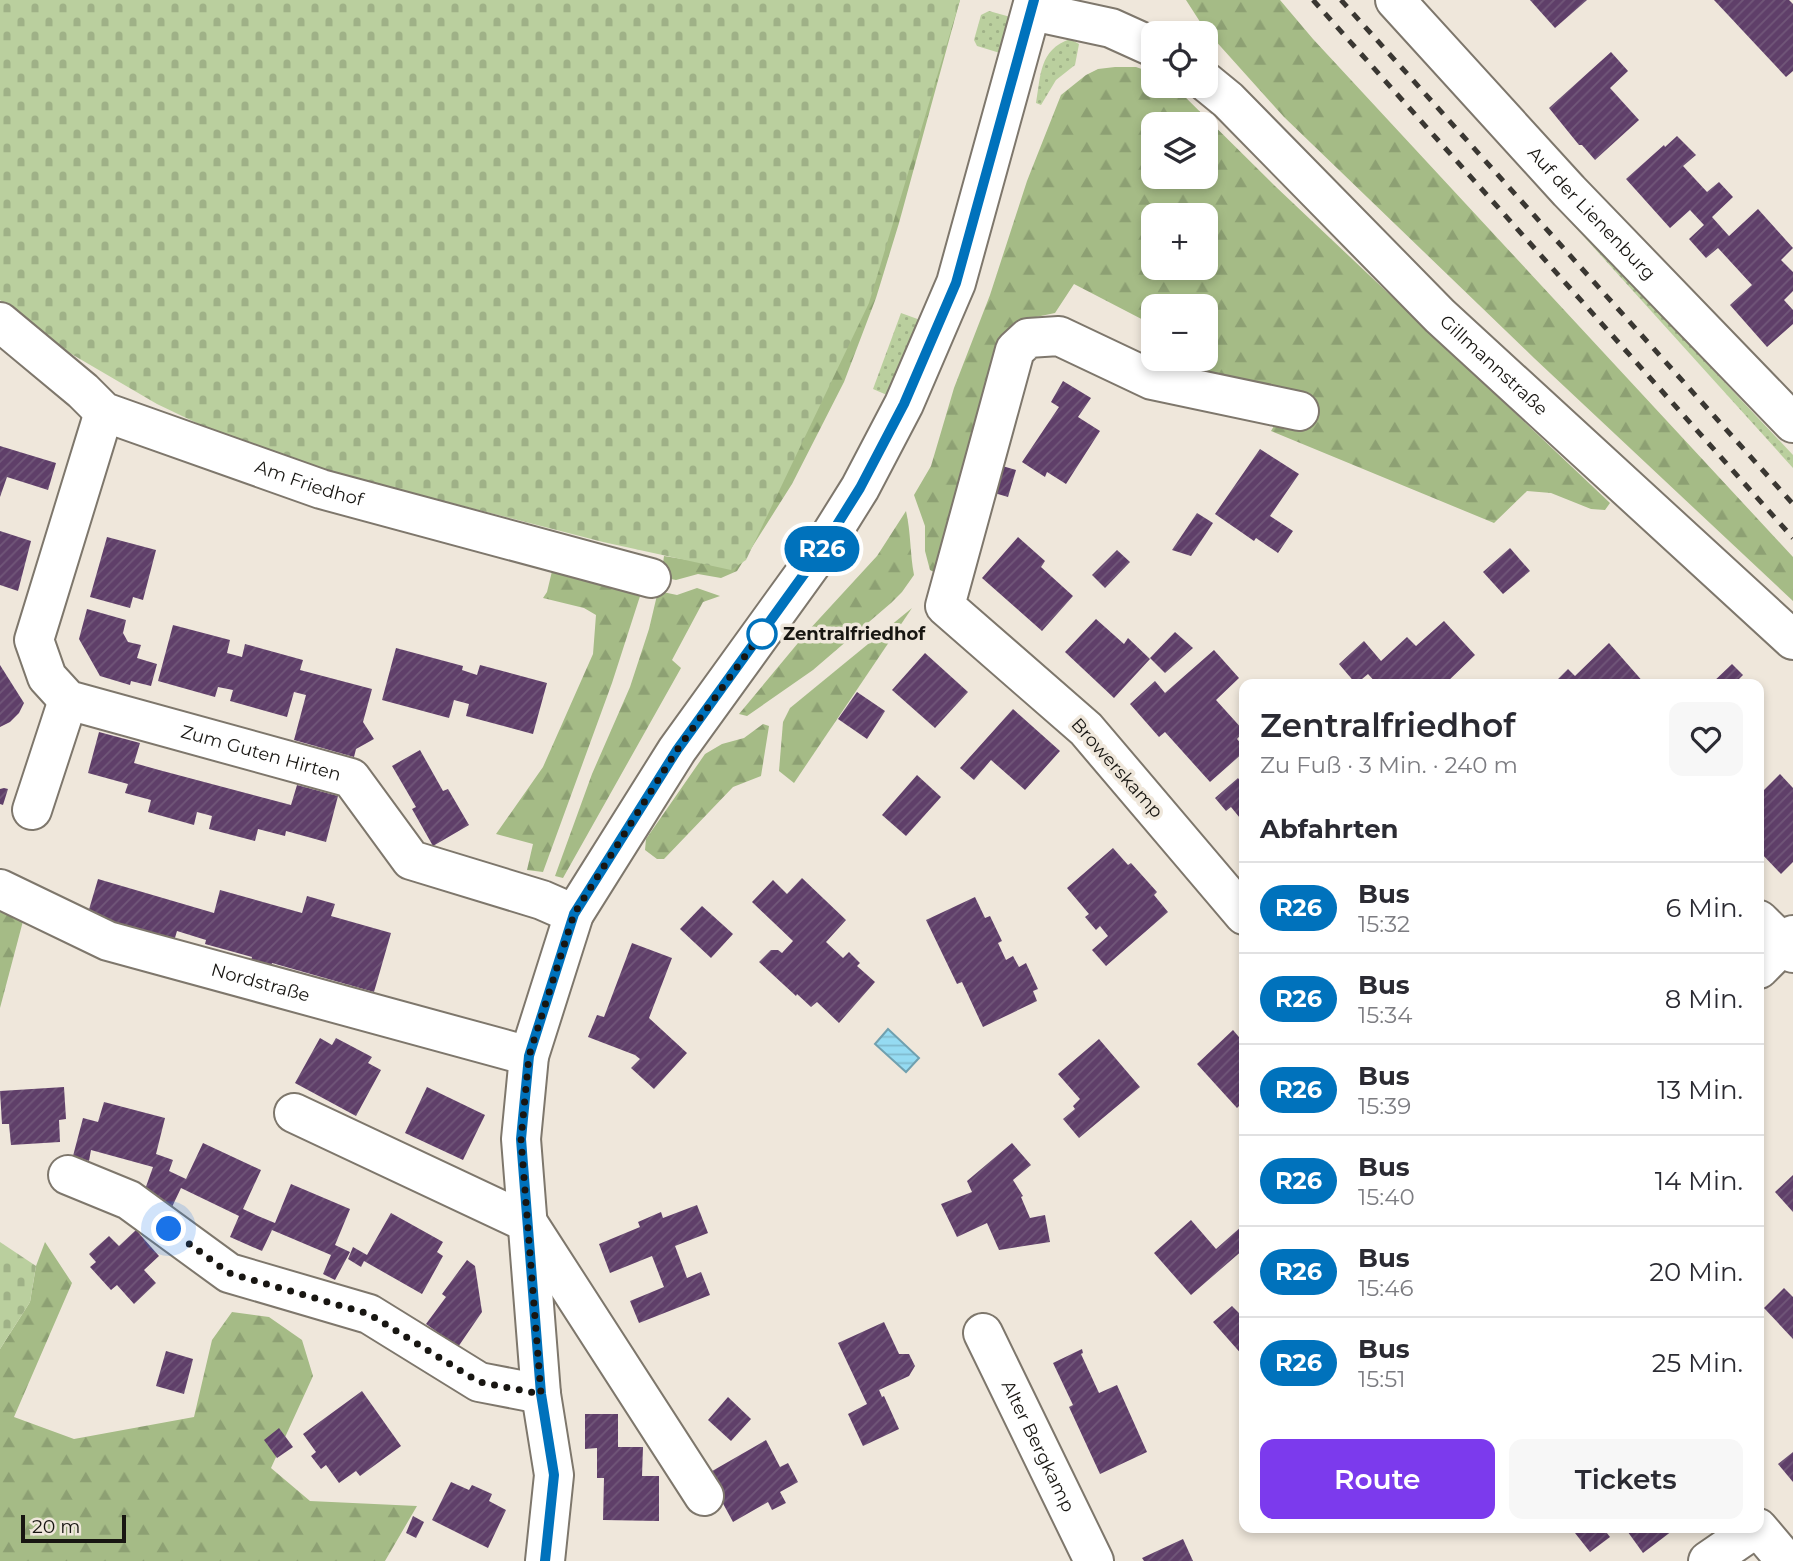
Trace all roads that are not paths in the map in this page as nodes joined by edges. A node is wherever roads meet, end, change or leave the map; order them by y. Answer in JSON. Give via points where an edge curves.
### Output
{"nodes":[{"id":1,"x":1395,"y":0,"type":"edge"},
{"id":2,"x":1033,"y":5,"type":"edge"},
{"id":3,"x":1141,"y":42,"type":"edge"},
{"id":4,"x":1218,"y":92,"type":"edge"},
{"id":5,"x":0,"y":322,"type":"edge"},
{"id":6,"x":1299,"y":411,"type":"dead end"},
{"id":7,"x":104,"y":412,"type":"junction"},
{"id":8,"x":1793,"y":423,"type":"edge"},
{"id":9,"x":650,"y":578,"type":"dead end"},
{"id":10,"x":1793,"y":640,"type":"edge"},
{"id":11,"x":68,"y":700,"type":"junction"},
{"id":12,"x":32,"y":810,"type":"dead end"},
{"id":13,"x":0,"y":889,"type":"edge"},
{"id":14,"x":1239,"y":909,"type":"edge"},
{"id":15,"x":574,"y":914,"type":"junction"},
{"id":16,"x":529,"y":1056,"type":"junction"},
{"id":17,"x":294,"y":1113,"type":"dead end"},
{"id":18,"x":68,"y":1175,"type":"dead end"},
{"id":19,"x":528,"y":1223,"type":"junction"},
{"id":20,"x":983,"y":1333,"type":"dead end"},
{"id":21,"x":541,"y":1394,"type":"junction"},
{"id":22,"x":704,"y":1496,"type":"dead end"},
{"id":23,"x":1750,"y":1533,"type":"edge"},
{"id":24,"x":1761,"y":1533,"type":"edge"},
{"id":25,"x":545,"y":1561,"type":"edge"},
{"id":26,"x":1094,"y":1561,"type":"edge"},
{"id":27,"x":1708,"y":1561,"type":"edge"},
{"id":28,"x":1786,"y":1561,"type":"edge"}],
"edges":[{"from":1,"to":8,"type":"street","name":"Auf der Lienenburg","via":[[1569,191]]},
{"from":2,"to":3,"type":"street"},
{"from":2,"to":15,"type":"street","via":[[956,283],[904,404],[820,552],[677,750]]},
{"from":4,"to":10,"type":"street","name":"Gillmannstraße","via":[[1440,316]]},
{"from":5,"to":7,"type":"street","name":"Am Friedhof"},
{"from":6,"to":14,"type":"street","name":"Browerskamp","via":[[1152,380],[1059,335],[1028,338],[1015,350],[944,606],[1086,729]]},
{"from":7,"to":9,"type":"street","name":"Am Friedhof","via":[[321,489]]},
{"from":7,"to":11,"type":"street","via":[[34,640],[47,677]]},
{"from":11,"to":12,"type":"street"},
{"from":11,"to":15,"type":"street","name":"Zum Guten Hirten","via":[[351,778],[411,860]]},
{"from":13,"to":16,"type":"street","name":"Nordstraße","via":[[108,941]]},
{"from":15,"to":16,"type":"street"},
{"from":16,"to":19,"type":"street","via":[[521,1139]]},
{"from":17,"to":19,"type":"street"},
{"from":18,"to":21,"type":"street","via":[[129,1200],[229,1273],[369,1314],[479,1382]]},
{"from":19,"to":21,"type":"street"},
{"from":19,"to":22,"type":"street"},
{"from":20,"to":26,"type":"street","name":"Alter Bergkamp"},
{"from":21,"to":25,"type":"street","via":[[554,1475]]},
{"from":23,"to":27,"type":"street"},
{"from":24,"to":28,"type":"street"}]}
